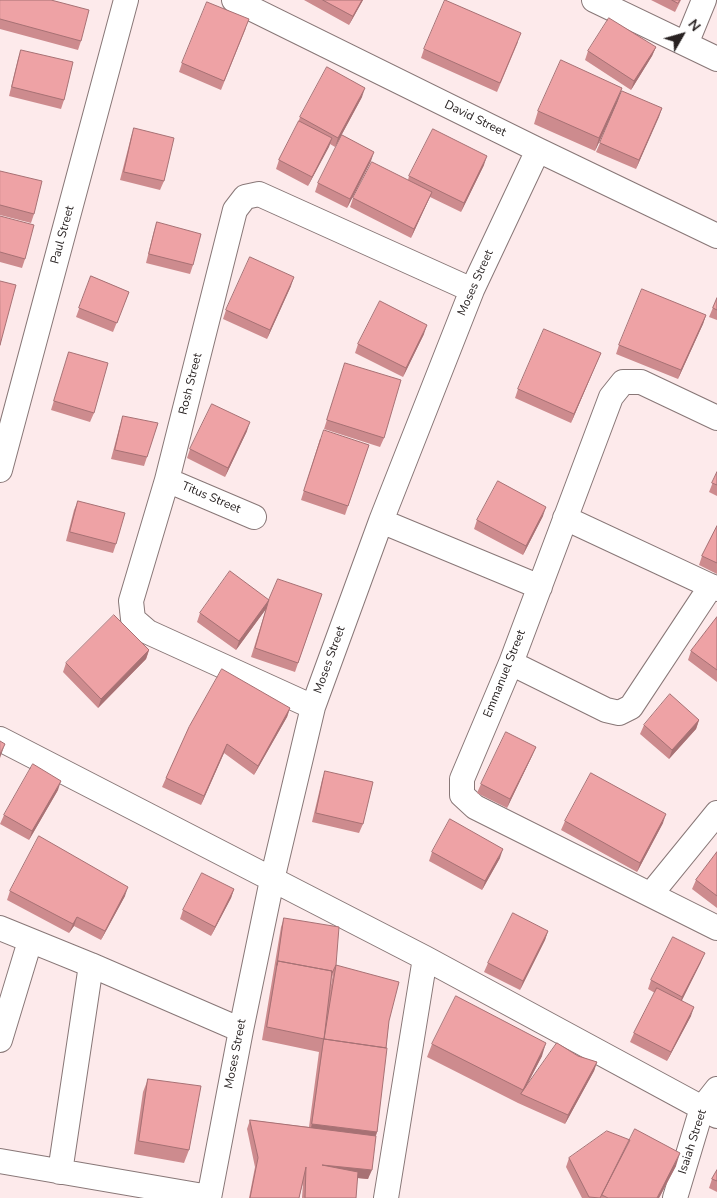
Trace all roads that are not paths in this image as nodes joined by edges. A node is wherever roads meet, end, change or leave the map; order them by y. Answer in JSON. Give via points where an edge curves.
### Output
{"nodes":[{"id":1,"x":126,"y":0,"type":"edge"},
{"id":2,"x":234,"y":0,"type":"edge"},
{"id":3,"x":594,"y":0,"type":"edge"},
{"id":4,"x":704,"y":0,"type":"edge"},
{"id":5,"x":686,"y":44,"type":"junction"},
{"id":6,"x":717,"y":59,"type":"edge"},
{"id":7,"x":538,"y":150,"type":"junction"},
{"id":8,"x":717,"y":236,"type":"edge"},
{"id":9,"x":472,"y":290,"type":"junction"},
{"id":10,"x":717,"y":418,"type":"edge"},
{"id":11,"x":0,"y":470,"type":"edge"},
{"id":12,"x":167,"y":480,"type":"junction"},
{"id":13,"x":254,"y":517,"type":"dead end"},
{"id":14,"x":565,"y":518,"type":"junction"},
{"id":15,"x":381,"y":521,"type":"junction"},
{"id":16,"x":540,"y":587,"type":"junction"},
{"id":17,"x":714,"y":588,"type":"edge"},
{"id":18,"x":511,"y":663,"type":"junction"},
{"id":19,"x":312,"y":707,"type":"junction"},
{"id":20,"x":0,"y":739,"type":"edge"},
{"id":21,"x":717,"y":813,"type":"edge"},
{"id":22,"x":272,"y":880,"type":"junction"},
{"id":23,"x":651,"y":894,"type":"junction"},
{"id":24,"x":0,"y":928,"type":"edge"},
{"id":25,"x":717,"y":928,"type":"edge"},
{"id":26,"x":30,"y":941,"type":"junction"},
{"id":27,"x":424,"y":958,"type":"junction"},
{"id":28,"x":91,"y":965,"type":"junction"},
{"id":29,"x":241,"y":1030,"type":"junction"},
{"id":30,"x":0,"y":1040,"type":"edge"},
{"id":31,"x":717,"y":1089,"type":"edge"},
{"id":32,"x":710,"y":1112,"type":"edge"},
{"id":33,"x":0,"y":1161,"type":"edge"},
{"id":34,"x":60,"y":1172,"type":"junction"},
{"id":35,"x":209,"y":1197,"type":"edge"},
{"id":36,"x":386,"y":1198,"type":"edge"},
{"id":37,"x":675,"y":1198,"type":"edge"}],
"edges":[{"from":1,"to":11,"type":"street","name":"Paul Street"},
{"from":2,"to":7,"type":"street","name":"David Street"},
{"from":3,"to":5,"type":"street"},
{"from":4,"to":5,"type":"street"},
{"from":5,"to":6,"type":"street"},
{"from":7,"to":8,"type":"street","name":"David Street"},
{"from":7,"to":9,"type":"street","name":"Moses Street"},
{"from":9,"to":12,"type":"street","name":"Rosh Street","via":[[259,194],[245,197],[235,210]]},
{"from":9,"to":15,"type":"street","name":"Moses Street"},
{"from":10,"to":14,"type":"street","name":"Emmanuel Street","via":[[641,382],[623,382],[611,397]]},
{"from":12,"to":13,"type":"street","name":"Titus Street"},
{"from":12,"to":19,"type":"street","name":"Rosh Street","via":[[131,601],[134,619],[148,632]]},
{"from":14,"to":16,"type":"street","name":"Emmanuel Street"},
{"from":14,"to":17,"type":"street"},
{"from":15,"to":16,"type":"street"},
{"from":15,"to":19,"type":"street","name":"Moses Street"},
{"from":16,"to":18,"type":"street","name":"Emmanuel Street"},
{"from":17,"to":18,"type":"street","via":[[630,707],[619,713],[606,710]]},
{"from":18,"to":23,"type":"street","name":"Emmanuel Street","via":[[462,779],[462,795],[475,807]]},
{"from":19,"to":22,"type":"street","name":"Moses Street"},
{"from":20,"to":22,"type":"street"},
{"from":21,"to":23,"type":"street"},
{"from":22,"to":27,"type":"street"},
{"from":22,"to":29,"type":"street","name":"Moses Street"},
{"from":23,"to":25,"type":"street","name":"Emmanuel Street"},
{"from":24,"to":26,"type":"street"},
{"from":26,"to":28,"type":"street"},
{"from":26,"to":30,"type":"street"},
{"from":27,"to":32,"type":"street"},
{"from":27,"to":36,"type":"street"},
{"from":28,"to":29,"type":"street"},
{"from":28,"to":34,"type":"street"},
{"from":29,"to":35,"type":"street","name":"Moses Street"},
{"from":31,"to":32,"type":"street","name":"Isaiah Street"},
{"from":32,"to":37,"type":"street","name":"Isaiah Street"},
{"from":33,"to":34,"type":"street"},
{"from":34,"to":35,"type":"street"}]}
